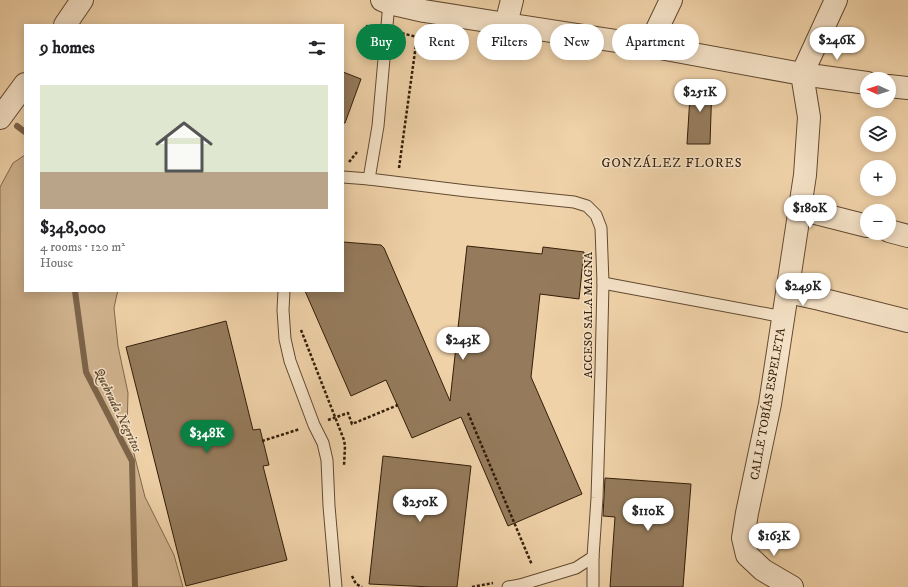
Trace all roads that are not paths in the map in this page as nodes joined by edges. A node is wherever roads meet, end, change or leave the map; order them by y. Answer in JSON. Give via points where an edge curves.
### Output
{"nodes":[{"id":1,"x":82,"y":0,"type":"edge"},
{"id":2,"x":512,"y":0,"type":"edge"},
{"id":3,"x":670,"y":0,"type":"edge"},
{"id":4,"x":836,"y":0,"type":"edge"},
{"id":5,"x":386,"y":1,"type":"edge"},
{"id":6,"x":66,"y":24,"type":"edge"},
{"id":7,"x":506,"y":24,"type":"joint"},
{"id":8,"x":659,"y":24,"type":"edge"},
{"id":9,"x":542,"y":30,"type":"edge"},
{"id":10,"x":612,"y":40,"type":"edge"},
{"id":11,"x":699,"y":55,"type":"edge"},
{"id":12,"x":802,"y":74,"type":"junction"},
{"id":13,"x":860,"y":82,"type":"edge"},
{"id":14,"x":24,"y":85,"type":"edge"},
{"id":15,"x":896,"y":87,"type":"edge"},
{"id":16,"x":908,"y":88,"type":"edge"},
{"id":17,"x":0,"y":118,"type":"edge"},
{"id":18,"x":344,"y":177,"type":"edge"},
{"id":19,"x":369,"y":179,"type":"junction"},
{"id":20,"x":800,"y":209,"type":"junction"},
{"id":21,"x":860,"y":224,"type":"edge"},
{"id":22,"x":896,"y":233,"type":"edge"},
{"id":23,"x":908,"y":236,"type":"edge"},
{"id":24,"x":602,"y":283,"type":"junction"},
{"id":25,"x":284,"y":292,"type":"edge"},
{"id":26,"x":788,"y":292,"type":"junction"},
{"id":27,"x":784,"y":318,"type":"junction"},
{"id":28,"x":908,"y":321,"type":"edge"},
{"id":29,"x":593,"y":557,"type":"junction"},
{"id":30,"x":336,"y":587,"type":"edge"},
{"id":31,"x":508,"y":587,"type":"edge"},
{"id":32,"x":593,"y":587,"type":"edge"},
{"id":33,"x":792,"y":587,"type":"edge"}],
"edges":[{"from":1,"to":6,"type":"street"},
{"from":2,"to":7,"type":"street"},
{"from":3,"to":8,"type":"street"},
{"from":4,"to":12,"type":"street"},
{"from":5,"to":7,"type":"street","via":[[424,11]]},
{"from":5,"to":19,"type":"lane","via":[[387,31],[378,126]]},
{"from":9,"to":10,"type":"street"},
{"from":11,"to":12,"type":"street"},
{"from":12,"to":13,"type":"street"},
{"from":12,"to":20,"type":"street","name":"CALLE TOBÍAS ESPELETA","via":[[809,117]]},
{"from":14,"to":17,"type":"street"},
{"from":15,"to":16,"type":"street"},
{"from":18,"to":19,"type":"lane","name":"ACCESO SALA MAGNA"},
{"from":19,"to":24,"type":"lane","name":"ACCESO SALA MAGNA","via":[[574,202],[587,206],[596,215],[602,228]]},
{"from":20,"to":21,"type":"street"},
{"from":20,"to":26,"type":"street","name":"CALLE TOBÍAS ESPELETA"},
{"from":22,"to":23,"type":"street"},
{"from":24,"to":27,"type":"lane"},
{"from":24,"to":29,"type":"lane","name":"ACCESO SALA MAGNA","via":[[597,498]]},
{"from":25,"to":30,"type":"lane","via":[[285,339],[290,361],[323,443],[327,460]]},
{"from":26,"to":27,"type":"street","name":"CALLE TOBÍAS ESPELETA"},
{"from":26,"to":28,"type":"street"},
{"from":27,"to":33,"type":"street","name":"CALLE TOBÍAS ESPELETA","via":[[743,538],[747,555],[763,570]]},
{"from":29,"to":31,"type":"lane","via":[[576,568]]},
{"from":29,"to":32,"type":"lane","name":"ACCESO SALA MAGNA"}]}
